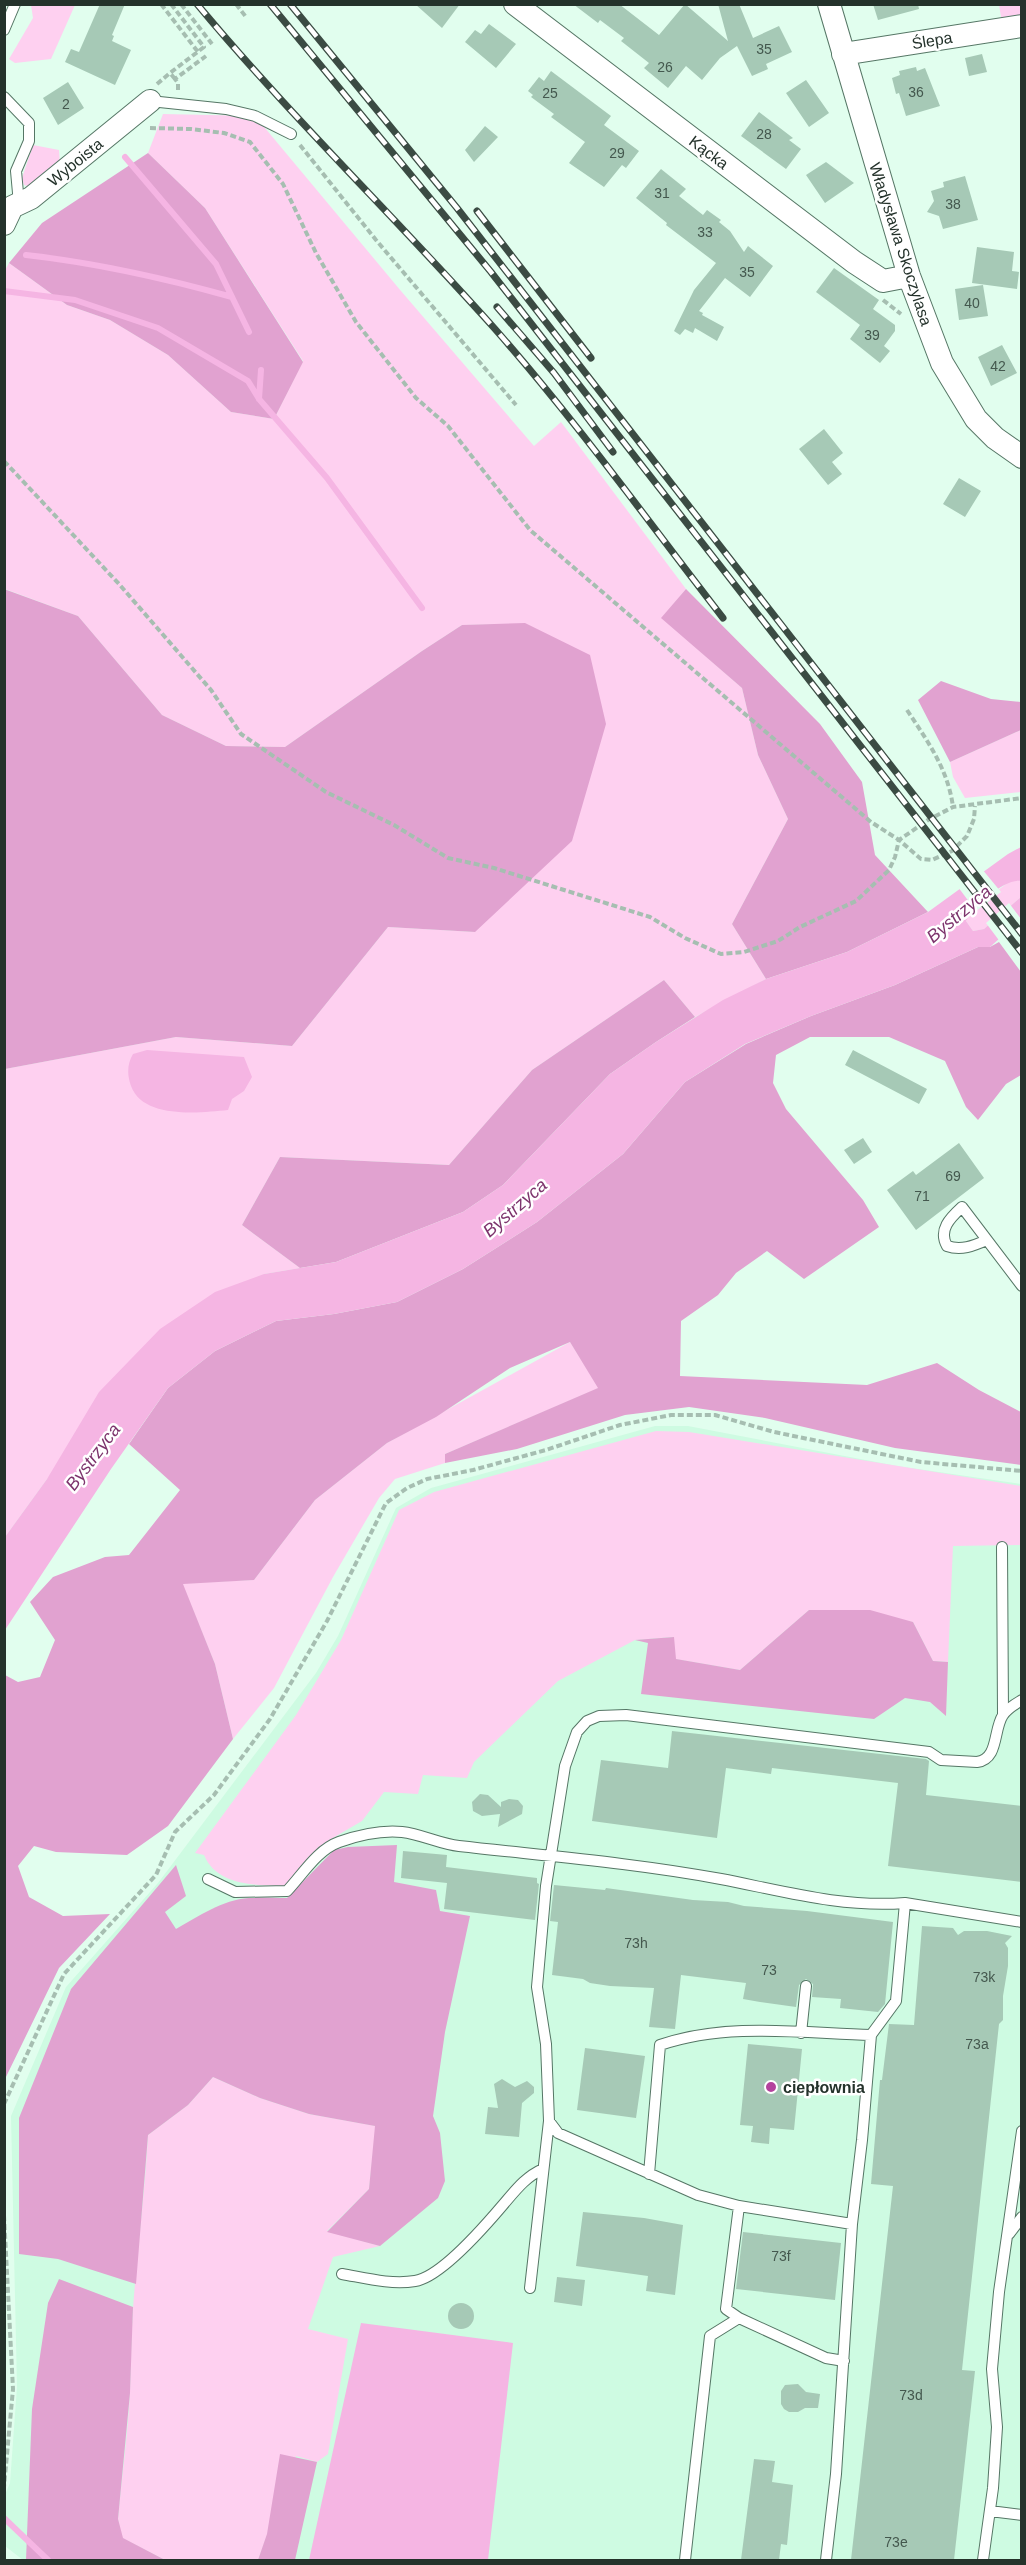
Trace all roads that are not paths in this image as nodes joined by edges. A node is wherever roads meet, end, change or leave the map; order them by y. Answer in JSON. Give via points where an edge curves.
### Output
{"nodes":[{"id":1,"x":15,"y":4,"type":"edge"},
{"id":2,"x":515,"y":4,"type":"edge"},
{"id":3,"x":828,"y":4,"type":"edge"},
{"id":4,"x":1022,"y":26,"type":"edge"},
{"id":5,"x":4,"y":30,"type":"edge"},
{"id":6,"x":843,"y":54,"type":"junction"},
{"id":7,"x":4,"y":97,"type":"edge"},
{"id":8,"x":150,"y":101,"type":"joint"},
{"id":9,"x":291,"y":134,"type":"road end"},
{"id":10,"x":10,"y":210,"type":"edge"},
{"id":11,"x":909,"y":276,"type":"junction"},
{"id":12,"x":1022,"y":457,"type":"edge"},
{"id":13,"x":987,"y":1240,"type":"dead end"},
{"id":14,"x":1022,"y":1286,"type":"edge"},
{"id":15,"x":1002,"y":1547,"type":"dead end"},
{"id":16,"x":1022,"y":1700,"type":"edge"},
{"id":17,"x":1003,"y":1716,"type":"junction"},
{"id":18,"x":551,"y":1856,"type":"junction"},
{"id":19,"x":208,"y":1879,"type":"dead end"},
{"id":20,"x":905,"y":1903,"type":"junction"},
{"id":21,"x":1022,"y":1922,"type":"edge"},
{"id":22,"x":807,"y":1986,"type":"dead end"},
{"id":23,"x":801,"y":2032,"type":"junction"},
{"id":24,"x":871,"y":2035,"type":"junction"},
{"id":25,"x":549,"y":2121,"type":"junction"},
{"id":26,"x":1022,"y":2131,"type":"edge"},
{"id":27,"x":543,"y":2169,"type":"junction"},
{"id":28,"x":649,"y":2174,"type":"junction"},
{"id":29,"x":739,"y":2206,"type":"junction"},
{"id":30,"x":1022,"y":2217,"type":"edge"},
{"id":31,"x":852,"y":2224,"type":"junction"},
{"id":32,"x":1009,"y":2234,"type":"junction"},
{"id":33,"x":342,"y":2274,"type":"dead end"},
{"id":34,"x":530,"y":2288,"type":"dead end"},
{"id":35,"x":739,"y":2318,"type":"junction"},
{"id":36,"x":844,"y":2361,"type":"junction"},
{"id":37,"x":990,"y":2511,"type":"junction"},
{"id":38,"x":1022,"y":2515,"type":"edge"},
{"id":39,"x":685,"y":2560,"type":"edge"},
{"id":40,"x":826,"y":2560,"type":"edge"},
{"id":41,"x":984,"y":2560,"type":"edge"}],
"edges":[{"from":1,"to":5,"type":"lane"},
{"from":2,"to":11,"type":"street","name":"Kącka","via":[[854,262],[884,281]]},
{"from":3,"to":6,"type":"street","name":"Władysława Skoczylasa"},
{"from":4,"to":6,"type":"street","name":"Ślepa"},
{"from":6,"to":11,"type":"street","name":"Władysława Skoczylasa"},
{"from":7,"to":10,"type":"lane","via":[[28,123],[29,141],[16,171]]},
{"from":8,"to":9,"type":"lane","via":[[245,113]]},
{"from":8,"to":10,"type":"street","name":"Wyboista","via":[[31,198]]},
{"from":11,"to":12,"type":"street","name":"Władysława Skoczylasa","via":[[942,363],[960,396],[994,438]]},
{"from":13,"to":14,"type":"lane"},
{"from":15,"to":17,"type":"lane"},
{"from":16,"to":17,"type":"lane"},
{"from":17,"to":18,"type":"lane","via":[[990,1755],[977,1762],[941,1760],[929,1752],[830,1739],[598,1716],[577,1732],[571,1746]]},
{"from":18,"to":19,"type":"lane","via":[[453,1846],[402,1832],[369,1834],[327,1848],[287,1891],[235,1892]]},
{"from":18,"to":20,"type":"lane","via":[[610,1862],[851,1904]]},
{"from":18,"to":25,"type":"lane","via":[[537,1987],[546,2044]]},
{"from":20,"to":21,"type":"lane"},
{"from":20,"to":24,"type":"lane","via":[[896,2001]]},
{"from":22,"to":23,"type":"lane"},
{"from":23,"to":24,"type":"lane"},
{"from":23,"to":28,"type":"lane","via":[[742,2030],[660,2045]]},
{"from":24,"to":31,"type":"lane"},
{"from":25,"to":27,"type":"lane"},
{"from":25,"to":28,"type":"lane","via":[[558,2133]]},
{"from":26,"to":32,"type":"lane"},
{"from":27,"to":33,"type":"lane","via":[[530,2175],[442,2267],[418,2281]]},
{"from":27,"to":34,"type":"lane"},
{"from":28,"to":29,"type":"lane","via":[[698,2195]]},
{"from":29,"to":31,"type":"lane"},
{"from":29,"to":35,"type":"lane","via":[[726,2308]]},
{"from":30,"to":32,"type":"lane"},
{"from":31,"to":36,"type":"lane"},
{"from":32,"to":37,"type":"lane","via":[[992,2369],[997,2427]]},
{"from":35,"to":36,"type":"lane","via":[[826,2358]]},
{"from":35,"to":39,"type":"lane","via":[[710,2336]]},
{"from":36,"to":40,"type":"lane"},
{"from":37,"to":38,"type":"lane"},
{"from":37,"to":41,"type":"lane"}]}
